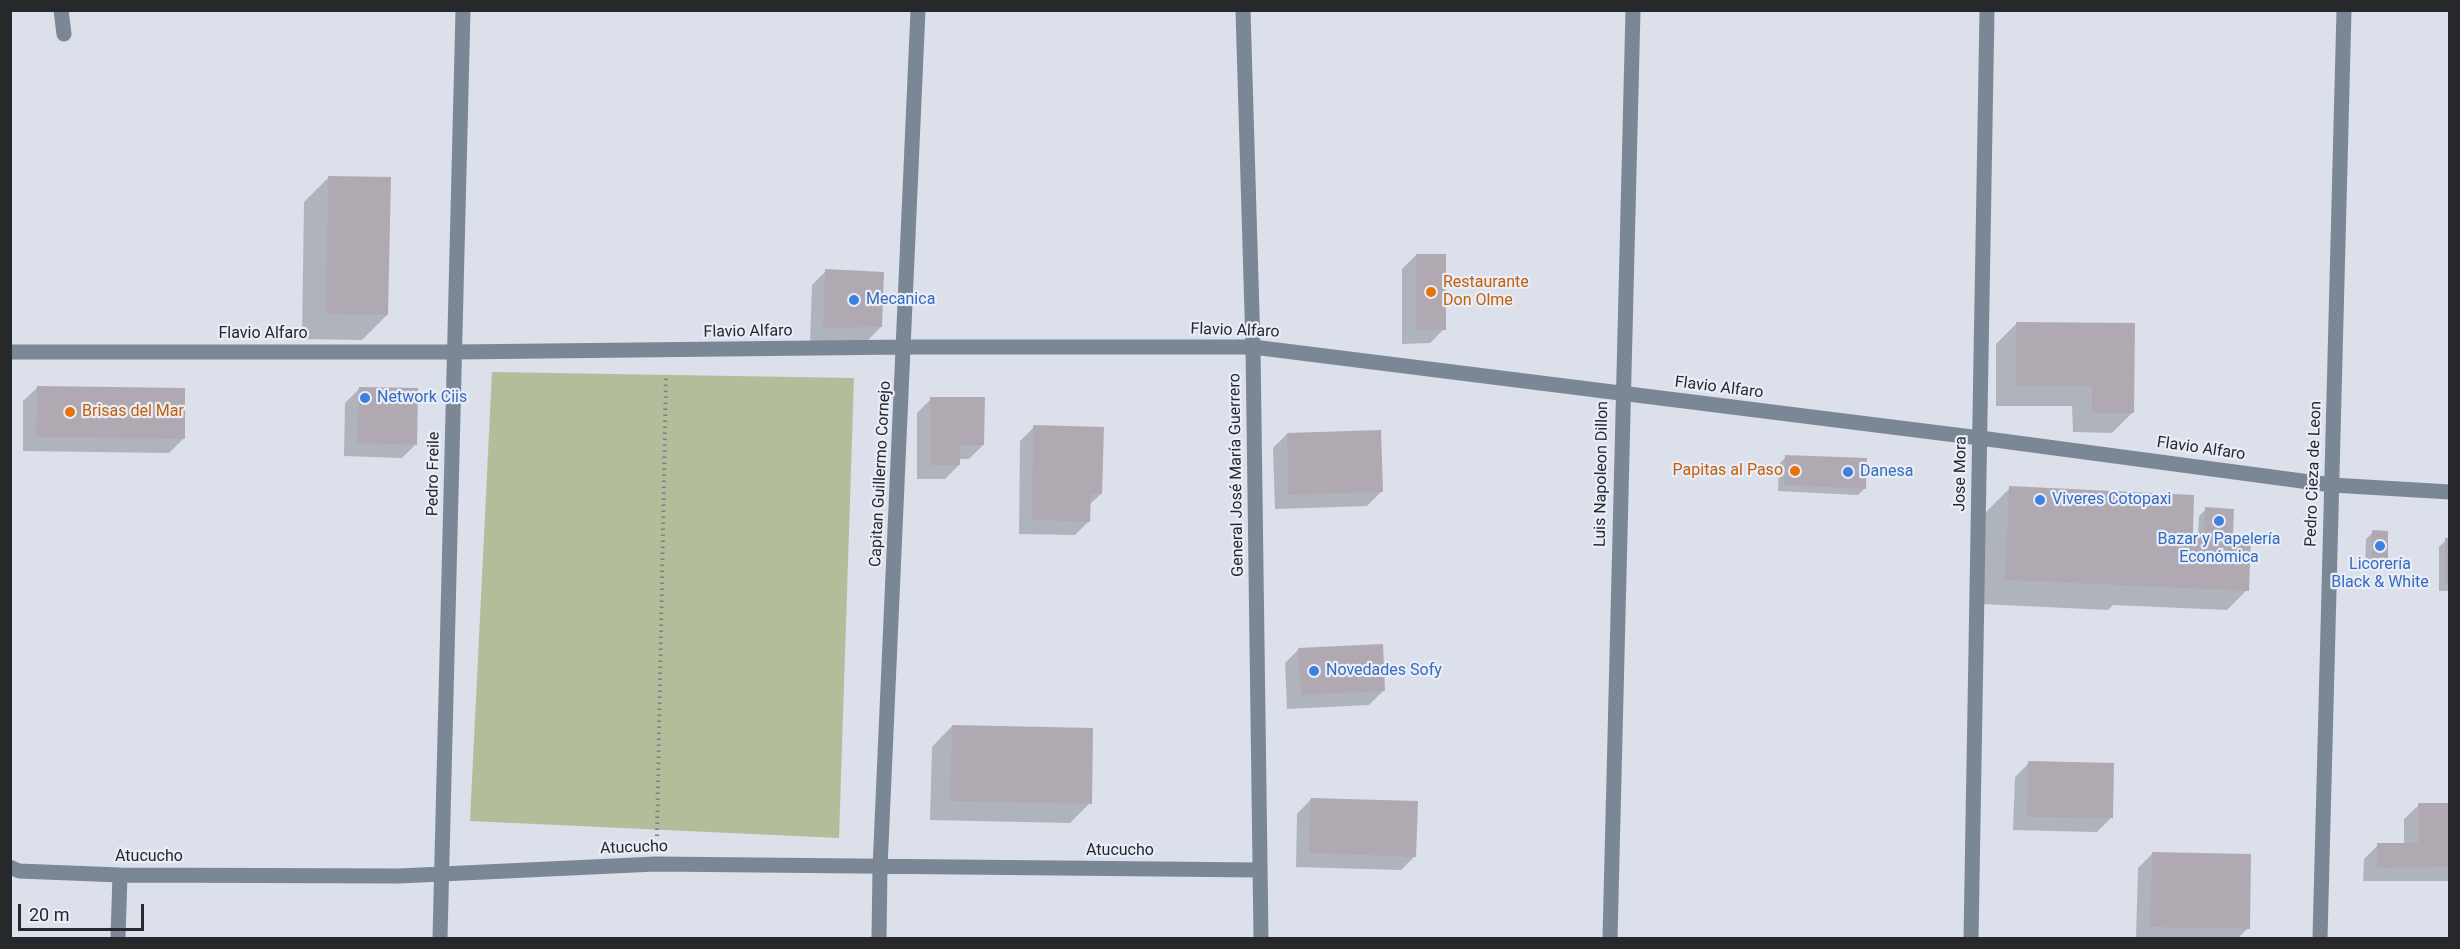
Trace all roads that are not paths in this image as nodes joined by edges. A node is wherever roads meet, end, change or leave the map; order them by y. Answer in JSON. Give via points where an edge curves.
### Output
{"nodes":[{"id":1,"x":61,"y":10,"type":"edge"},
{"id":2,"x":463,"y":10,"type":"edge"},
{"id":3,"x":918,"y":10,"type":"edge"},
{"id":4,"x":1243,"y":10,"type":"edge"},
{"id":5,"x":1633,"y":10,"type":"edge"},
{"id":6,"x":1987,"y":10,"type":"edge"},
{"id":7,"x":2344,"y":10,"type":"edge"},
{"id":8,"x":64,"y":34,"type":"dead end"},
{"id":9,"x":905,"y":347,"type":"junction"},
{"id":10,"x":1253,"y":347,"type":"junction"},
{"id":11,"x":10,"y":352,"type":"edge"},
{"id":12,"x":455,"y":352,"type":"junction"},
{"id":13,"x":1622,"y":394,"type":"junction"},
{"id":14,"x":1980,"y":438,"type":"junction"},
{"id":15,"x":2332,"y":484,"type":"junction"},
{"id":16,"x":2450,"y":492,"type":"edge"},
{"id":17,"x":10,"y":867,"type":"edge"},
{"id":18,"x":880,"y":868,"type":"junction"},
{"id":19,"x":1260,"y":870,"type":"junction"},
{"id":20,"x":120,"y":875,"type":"junction"},
{"id":21,"x":441,"y":875,"type":"junction"},
{"id":22,"x":118,"y":939,"type":"edge"},
{"id":23,"x":440,"y":939,"type":"edge"},
{"id":24,"x":879,"y":939,"type":"edge"},
{"id":25,"x":1261,"y":939,"type":"edge"},
{"id":26,"x":1610,"y":939,"type":"edge"},
{"id":27,"x":1971,"y":939,"type":"edge"},
{"id":28,"x":2320,"y":939,"type":"edge"}],
"edges":[{"from":1,"to":8,"type":"street"},
{"from":2,"to":12,"type":"street","name":"Pedro Freile"},
{"from":3,"to":9,"type":"street","name":"Capitan Guillermo Cornejo"},
{"from":4,"to":10,"type":"street","name":"General José María Guerrero"},
{"from":5,"to":13,"type":"street","name":"Luis Napoleon Dillon"},
{"from":6,"to":14,"type":"street","name":"Jose Mora"},
{"from":7,"to":15,"type":"street","name":"Pedro Cieza de Leon"},
{"from":9,"to":10,"type":"street","name":"Flavio Alfaro"},
{"from":9,"to":12,"type":"street","name":"Flavio Alfaro"},
{"from":9,"to":18,"type":"street","name":"Capitan Guillermo Cornejo"},
{"from":10,"to":13,"type":"street","name":"Flavio Alfaro"},
{"from":10,"to":19,"type":"street","name":"General José María Guerrero"},
{"from":11,"to":12,"type":"street","name":"Flavio Alfaro"},
{"from":12,"to":21,"type":"street","name":"Pedro Freile"},
{"from":13,"to":14,"type":"street","name":"Flavio Alfaro"},
{"from":13,"to":26,"type":"street","name":"Luis Napoleon Dillon"},
{"from":14,"to":15,"type":"street","name":"Flavio Alfaro"},
{"from":14,"to":27,"type":"street","name":"Jose Mora"},
{"from":15,"to":16,"type":"street","name":"Flavio Alfaro"},
{"from":15,"to":28,"type":"street","name":"Pedro Cieza de Leon"},
{"from":17,"to":20,"type":"street","name":"Atucucho","via":[[19,871]]},
{"from":18,"to":19,"type":"street","name":"Atucucho"},
{"from":18,"to":21,"type":"street","name":"Atucucho","via":[[656,864]]},
{"from":18,"to":24,"type":"street","name":"Capitan Guillermo Cornejo"},
{"from":19,"to":25,"type":"street","name":"General José María Guerrero"},
{"from":20,"to":21,"type":"street","name":"Atucucho"},
{"from":20,"to":22,"type":"street"},
{"from":21,"to":23,"type":"street","name":"Pedro Freile"}]}
